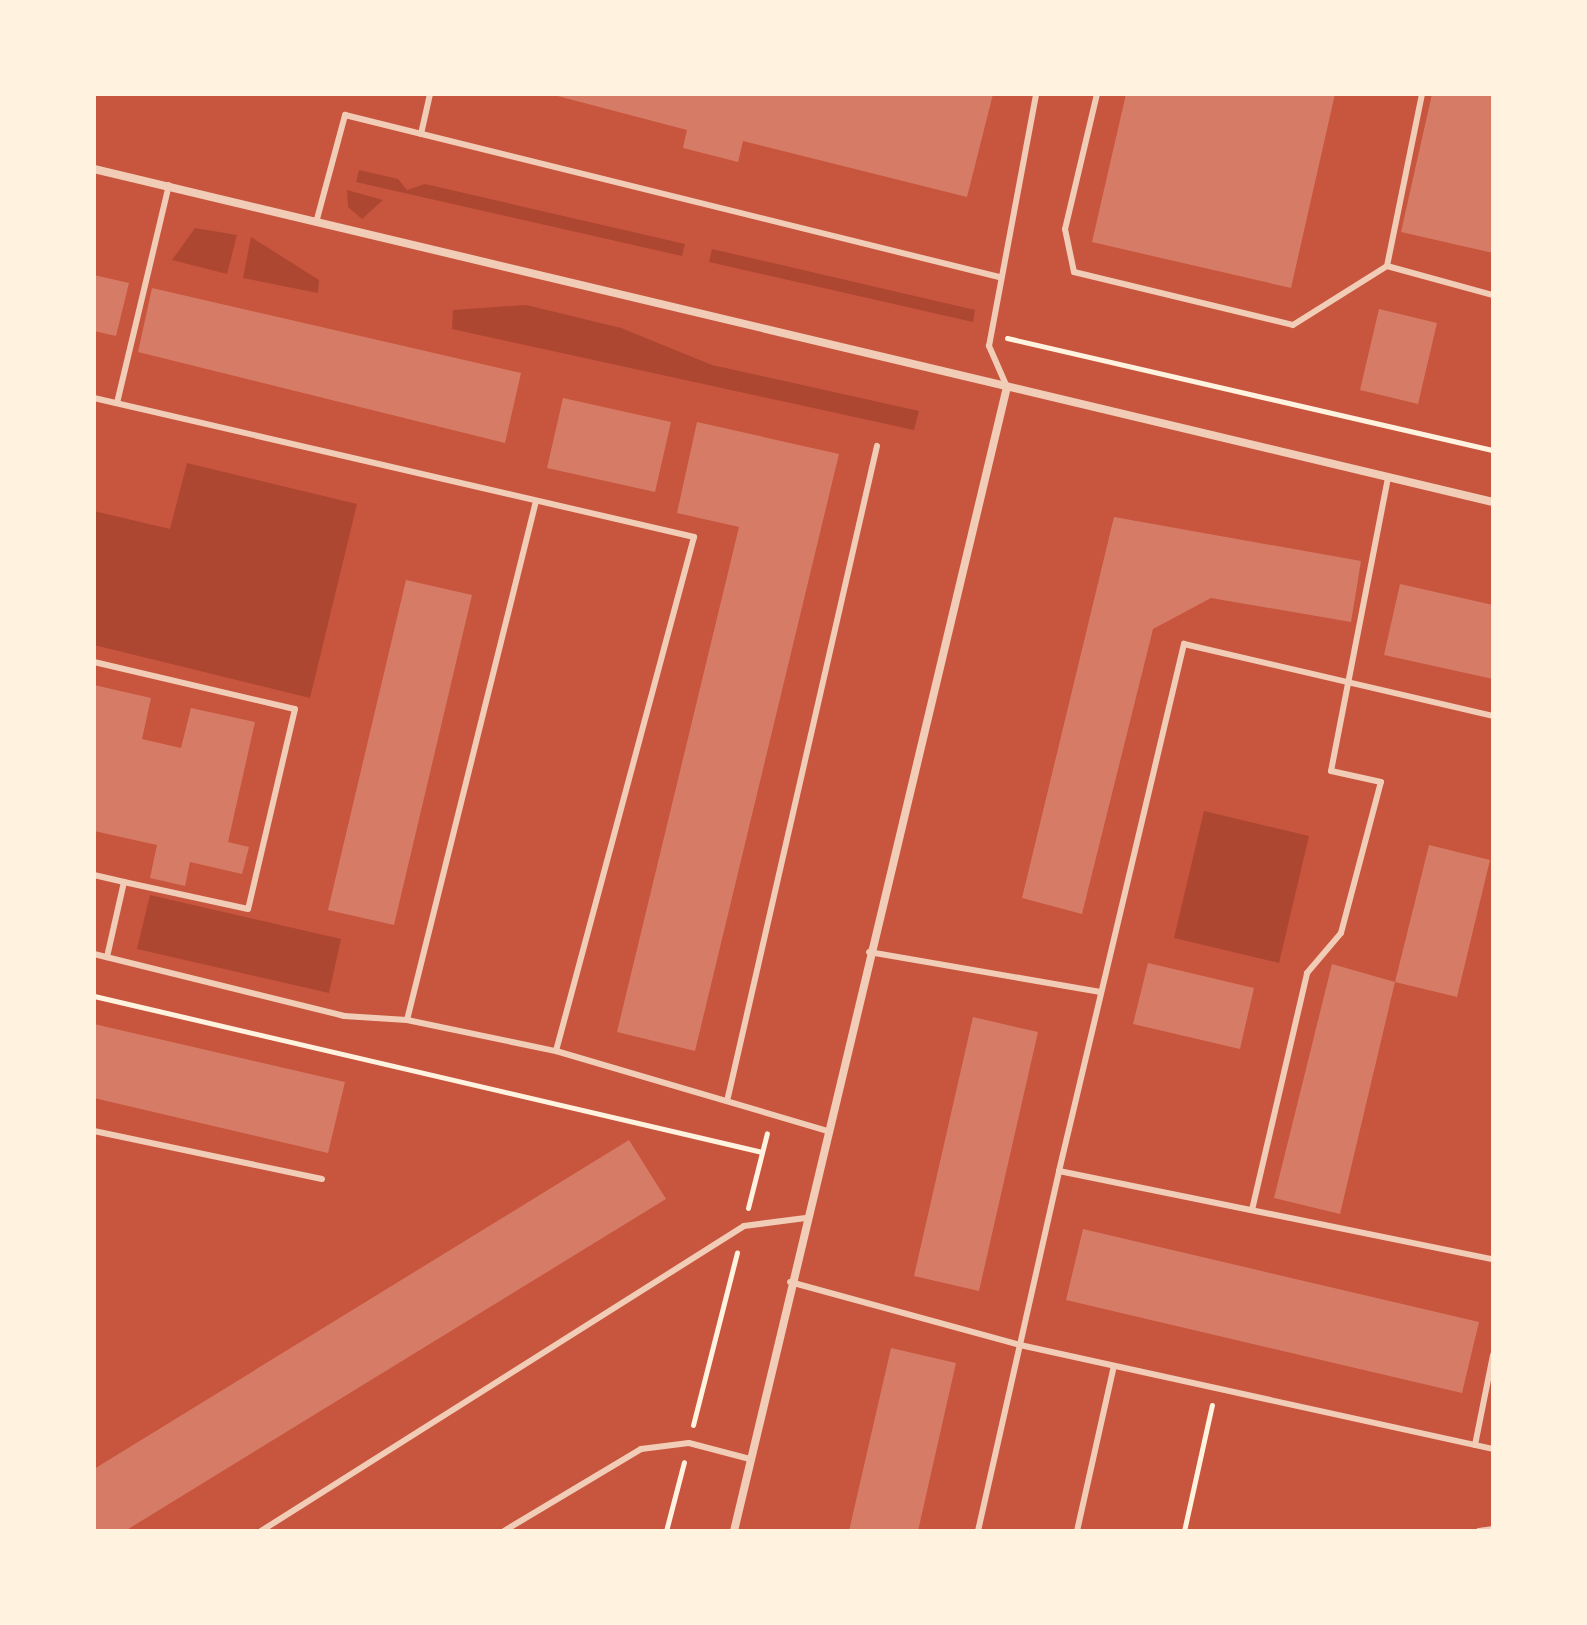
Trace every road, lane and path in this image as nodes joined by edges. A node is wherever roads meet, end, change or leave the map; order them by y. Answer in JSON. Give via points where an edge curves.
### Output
{"nodes":[{"id":1,"x":430,"y":94,"type":"edge"},
{"id":2,"x":1036,"y":94,"type":"edge"},
{"id":3,"x":1097,"y":94,"type":"edge"},
{"id":4,"x":1422,"y":94,"type":"edge"},
{"id":5,"x":421,"y":134,"type":"junction"},
{"id":6,"x":94,"y":169,"type":"edge"},
{"id":7,"x":169,"y":185,"type":"junction"},
{"id":8,"x":317,"y":219,"type":"junction"},
{"id":9,"x":1387,"y":266,"type":"junction"},
{"id":10,"x":999,"y":277,"type":"junction"},
{"id":11,"x":1493,"y":295,"type":"edge"},
{"id":12,"x":991,"y":335,"type":"junction"},
{"id":13,"x":1007,"y":387,"type":"junction"},
{"id":14,"x":94,"y":398,"type":"edge"},
{"id":15,"x":117,"y":403,"type":"junction"},
{"id":16,"x":877,"y":446,"type":"dead end"},
{"id":17,"x":1493,"y":450,"type":"edge"},
{"id":18,"x":1388,"y":477,"type":"junction"},
{"id":19,"x":536,"y":501,"type":"junction"},
{"id":20,"x":1493,"y":502,"type":"edge"},
{"id":21,"x":94,"y":662,"type":"edge"},
{"id":22,"x":1349,"y":683,"type":"junction"},
{"id":23,"x":1493,"y":716,"type":"edge"},
{"id":24,"x":94,"y":875,"type":"edge"},
{"id":25,"x":124,"y":882,"type":"junction"},
{"id":26,"x":869,"y":952,"type":"junction"},
{"id":27,"x":94,"y":954,"type":"edge"},
{"id":28,"x":107,"y":957,"type":"junction"},
{"id":29,"x":1101,"y":992,"type":"junction"},
{"id":30,"x":94,"y":996,"type":"edge"},
{"id":31,"x":407,"y":1020,"type":"junction"},
{"id":32,"x":556,"y":1051,"type":"junction"},
{"id":33,"x":728,"y":1097,"type":"junction"},
{"id":34,"x":773,"y":1112,"type":"junction"},
{"id":35,"x":825,"y":1130,"type":"junction"},
{"id":36,"x":94,"y":1131,"type":"edge"},
{"id":37,"x":762,"y":1152,"type":"junction"},
{"id":38,"x":1059,"y":1171,"type":"junction"},
{"id":39,"x":322,"y":1179,"type":"dead end"},
{"id":40,"x":1252,"y":1210,"type":"junction"},
{"id":41,"x":805,"y":1218,"type":"junction"},
{"id":42,"x":744,"y":1226,"type":"junction"},
{"id":43,"x":1493,"y":1259,"type":"edge"},
{"id":44,"x":790,"y":1282,"type":"junction"},
{"id":45,"x":1020,"y":1345,"type":"junction"},
{"id":46,"x":1493,"y":1355,"type":"edge"},
{"id":47,"x":1114,"y":1366,"type":"junction"},
{"id":48,"x":1216,"y":1388,"type":"junction"},
{"id":49,"x":689,"y":1443,"type":"junction"},
{"id":50,"x":1475,"y":1445,"type":"junction"},
{"id":51,"x":1493,"y":1449,"type":"edge"},
{"id":52,"x":750,"y":1459,"type":"junction"},
{"id":53,"x":1493,"y":1529,"type":"edge"},
{"id":54,"x":261,"y":1531,"type":"edge"},
{"id":55,"x":504,"y":1531,"type":"edge"},
{"id":56,"x":666,"y":1531,"type":"edge"},
{"id":57,"x":734,"y":1531,"type":"edge"},
{"id":58,"x":978,"y":1531,"type":"edge"},
{"id":59,"x":1077,"y":1531,"type":"edge"},
{"id":60,"x":1184,"y":1531,"type":"edge"},
{"id":61,"x":1479,"y":1531,"type":"edge"}],
"edges":[{"from":1,"to":5,"type":"lane"},
{"from":2,"to":10,"type":"lane"},
{"from":3,"to":9,"type":"lane","via":[[1065,229],[1074,272],[1293,325]]},
{"from":4,"to":9,"type":"lane"},
{"from":5,"to":8,"type":"lane","via":[[345,115]]},
{"from":5,"to":10,"type":"lane"},
{"from":6,"to":7,"type":"street"},
{"from":7,"to":8,"type":"street"},
{"from":7,"to":15,"type":"lane"},
{"from":8,"to":13,"type":"street"},
{"from":9,"to":11,"type":"lane"},
{"from":10,"to":12,"type":"lane"},
{"from":12,"to":13,"type":"lane"},
{"from":12,"to":17,"type":"path"},
{"from":13,"to":18,"type":"street"},
{"from":13,"to":26,"type":"street"},
{"from":14,"to":15,"type":"lane"},
{"from":15,"to":19,"type":"lane"},
{"from":16,"to":33,"type":"lane"},
{"from":18,"to":20,"type":"street"},
{"from":18,"to":22,"type":"lane"},
{"from":19,"to":31,"type":"lane"},
{"from":19,"to":32,"type":"lane","via":[[694,537]]},
{"from":21,"to":25,"type":"lane","via":[[295,709],[248,909]]},
{"from":22,"to":23,"type":"lane"},
{"from":22,"to":29,"type":"lane","via":[[1184,644]]},
{"from":22,"to":40,"type":"lane","via":[[1331,771],[1381,782],[1341,933],[1307,973]]},
{"from":24,"to":25,"type":"lane"},
{"from":25,"to":28,"type":"lane"},
{"from":26,"to":29,"type":"lane"},
{"from":26,"to":35,"type":"street"},
{"from":27,"to":28,"type":"lane"},
{"from":28,"to":31,"type":"lane","via":[[344,1016]]},
{"from":29,"to":38,"type":"lane"},
{"from":30,"to":37,"type":"path"},
{"from":31,"to":32,"type":"lane"},
{"from":32,"to":33,"type":"lane"},
{"from":33,"to":34,"type":"lane"},
{"from":34,"to":35,"type":"lane"},
{"from":34,"to":37,"type":"path"},
{"from":35,"to":41,"type":"street"},
{"from":36,"to":39,"type":"lane"},
{"from":37,"to":42,"type":"path"},
{"from":38,"to":40,"type":"lane"},
{"from":38,"to":45,"type":"lane"},
{"from":40,"to":43,"type":"lane"},
{"from":41,"to":42,"type":"lane"},
{"from":41,"to":44,"type":"street"},
{"from":42,"to":49,"type":"path"},
{"from":42,"to":54,"type":"lane"},
{"from":44,"to":45,"type":"lane"},
{"from":44,"to":52,"type":"street"},
{"from":45,"to":47,"type":"lane"},
{"from":45,"to":58,"type":"lane"},
{"from":46,"to":50,"type":"lane"},
{"from":47,"to":48,"type":"lane"},
{"from":47,"to":59,"type":"lane"},
{"from":48,"to":50,"type":"lane"},
{"from":48,"to":60,"type":"path"},
{"from":49,"to":52,"type":"lane"},
{"from":49,"to":55,"type":"lane","via":[[641,1449]]},
{"from":49,"to":56,"type":"path"},
{"from":50,"to":51,"type":"lane"},
{"from":52,"to":57,"type":"street"},
{"from":53,"to":61,"type":"lane"}]}
